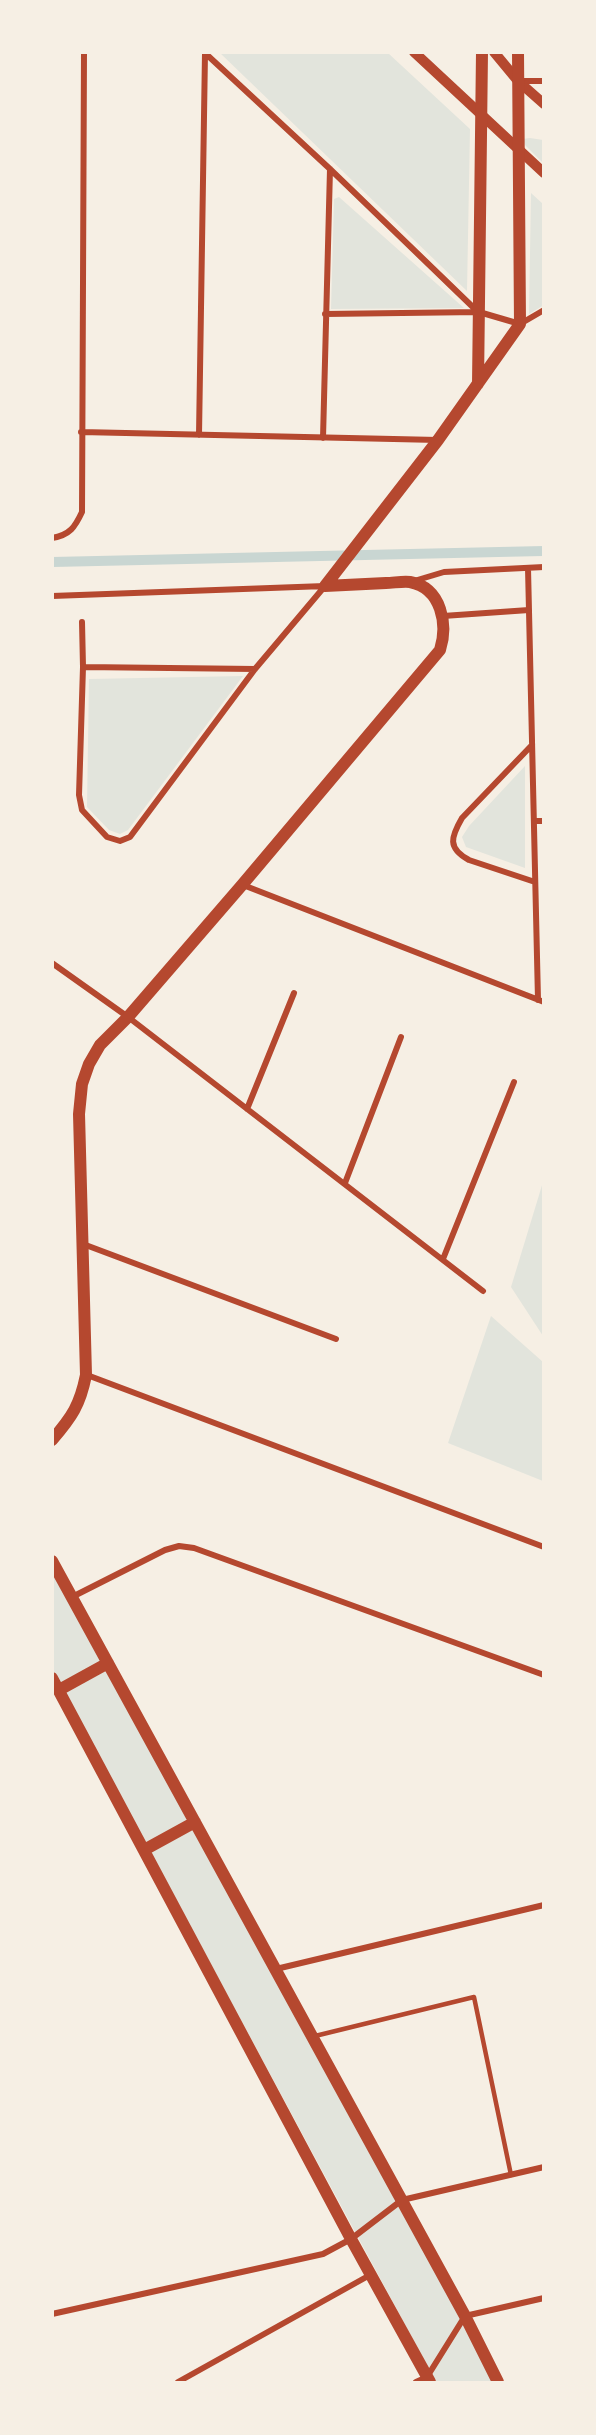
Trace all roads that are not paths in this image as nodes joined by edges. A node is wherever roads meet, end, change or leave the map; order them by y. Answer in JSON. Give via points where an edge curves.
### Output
{"nodes":[{"id":1,"x":84,"y":52,"type":"edge"},
{"id":2,"x":414,"y":52,"type":"edge"},
{"id":3,"x":482,"y":52,"type":"edge"},
{"id":4,"x":494,"y":52,"type":"edge"},
{"id":5,"x":518,"y":52,"type":"edge"},
{"id":6,"x":205,"y":53,"type":"edge"},
{"id":7,"x":518,"y":81,"type":"junction"},
{"id":8,"x":543,"y":81,"type":"edge"},
{"id":9,"x":543,"y":104,"type":"edge"},
{"id":10,"x":481,"y":113,"type":"junction"},
{"id":11,"x":519,"y":150,"type":"junction"},
{"id":12,"x":330,"y":169,"type":"junction"},
{"id":13,"x":543,"y":173,"type":"edge"},
{"id":14,"x":543,"y":310,"type":"edge"},
{"id":15,"x":479,"y":312,"type":"junction"},
{"id":16,"x":325,"y":314,"type":"junction"},
{"id":17,"x":520,"y":324,"type":"junction"},
{"id":18,"x":478,"y":385,"type":"junction"},
{"id":19,"x":81,"y":432,"type":"junction"},
{"id":20,"x":199,"y":435,"type":"junction"},
{"id":21,"x":323,"y":438,"type":"junction"},
{"id":22,"x":438,"y":441,"type":"junction"},
{"id":23,"x":52,"y":538,"type":"edge"},
{"id":24,"x":543,"y":567,"type":"edge"},
{"id":25,"x":528,"y":568,"type":"junction"},
{"id":26,"x":410,"y":582,"type":"junction"},
{"id":27,"x":325,"y":586,"type":"junction"},
{"id":28,"x":52,"y":596,"type":"edge"},
{"id":29,"x":529,"y":610,"type":"junction"},
{"id":30,"x":443,"y":616,"type":"junction"},
{"id":31,"x":82,"y":622,"type":"dead end"},
{"id":32,"x":83,"y":667,"type":"junction"},
{"id":33,"x":255,"y":669,"type":"junction"},
{"id":34,"x":532,"y":745,"type":"junction"},
{"id":35,"x":534,"y":821,"type":"junction"},
{"id":36,"x":543,"y":821,"type":"edge"},
{"id":37,"x":535,"y":882,"type":"junction"},
{"id":38,"x":242,"y":885,"type":"junction"},
{"id":39,"x":52,"y":963,"type":"edge"},
{"id":40,"x":294,"y":993,"type":"dead end"},
{"id":41,"x":541,"y":1001,"type":"edge"},
{"id":42,"x":128,"y":1017,"type":"junction"},
{"id":43,"x":400,"y":1037,"type":"dead end"},
{"id":44,"x":514,"y":1082,"type":"dead end"},
{"id":45,"x":247,"y":1108,"type":"junction"},
{"id":46,"x":345,"y":1184,"type":"junction"},
{"id":47,"x":82,"y":1244,"type":"junction"},
{"id":48,"x":443,"y":1259,"type":"junction"},
{"id":49,"x":483,"y":1291,"type":"dead end"},
{"id":50,"x":336,"y":1339,"type":"dead end"},
{"id":51,"x":86,"y":1375,"type":"junction"},
{"id":52,"x":52,"y":1440,"type":"edge"},
{"id":53,"x":543,"y":1547,"type":"edge"},
{"id":54,"x":52,"y":1561,"type":"edge"},
{"id":55,"x":72,"y":1597,"type":"junction"},
{"id":56,"x":108,"y":1663,"type":"junction"},
{"id":57,"x":543,"y":1675,"type":"edge"},
{"id":58,"x":52,"y":1678,"type":"edge"},
{"id":59,"x":59,"y":1690,"type":"junction"},
{"id":60,"x":195,"y":1822,"type":"junction"},
{"id":61,"x":144,"y":1850,"type":"junction"},
{"id":62,"x":543,"y":1905,"type":"edge"},
{"id":63,"x":275,"y":1969,"type":"junction"},
{"id":64,"x":312,"y":2036,"type":"junction"},
{"id":65,"x":543,"y":2167,"type":"edge"},
{"id":66,"x":511,"y":2175,"type":"junction"},
{"id":67,"x":402,"y":2200,"type":"junction"},
{"id":68,"x":351,"y":2240,"type":"junction"},
{"id":69,"x":370,"y":2275,"type":"junction"},
{"id":70,"x":543,"y":2298,"type":"edge"},
{"id":71,"x":52,"y":2314,"type":"edge"},
{"id":72,"x":465,"y":2316,"type":"junction"},
{"id":73,"x":424,"y":2380,"type":"edge"},
{"id":74,"x":178,"y":2382,"type":"edge"},
{"id":75,"x":498,"y":2382,"type":"edge"}],
"edges":[{"from":1,"to":19,"type":"street"},
{"from":2,"to":10,"type":"street"},
{"from":3,"to":10,"type":"main road"},
{"from":4,"to":7,"type":"street"},
{"from":5,"to":7,"type":"main road"},
{"from":6,"to":12,"type":"street"},
{"from":6,"to":20,"type":"street"},
{"from":7,"to":8,"type":"street"},
{"from":7,"to":9,"type":"street"},
{"from":7,"to":11,"type":"main road"},
{"from":10,"to":11,"type":"street"},
{"from":10,"to":15,"type":"main road"},
{"from":11,"to":13,"type":"street"},
{"from":11,"to":17,"type":"main road"},
{"from":12,"to":15,"type":"street"},
{"from":12,"to":16,"type":"street"},
{"from":14,"to":17,"type":"street"},
{"from":15,"to":16,"type":"street"},
{"from":15,"to":17,"type":"street"},
{"from":15,"to":18,"type":"main road"},
{"from":16,"to":21,"type":"street"},
{"from":17,"to":18,"type":"main road"},
{"from":18,"to":22,"type":"main road"},
{"from":19,"to":20,"type":"street"},
{"from":19,"to":23,"type":"street","via":[[82,512],[73,530]]},
{"from":20,"to":21,"type":"street"},
{"from":21,"to":22,"type":"street"},
{"from":22,"to":27,"type":"main road"},
{"from":24,"to":25,"type":"street"},
{"from":25,"to":26,"type":"street","via":[[444,572]]},
{"from":25,"to":29,"type":"street"},
{"from":26,"to":27,"type":"main road"},
{"from":26,"to":30,"type":"main road","via":[[426,590]]},
{"from":27,"to":28,"type":"street"},
{"from":27,"to":33,"type":"street"},
{"from":29,"to":30,"type":"street"},
{"from":29,"to":34,"type":"street"},
{"from":30,"to":38,"type":"main road","via":[[445,636],[440,650]]},
{"from":31,"to":32,"type":"street"},
{"from":32,"to":33,"type":"street"},
{"from":32,"to":33,"type":"street","via":[[79,795],[82,810],[107,837],[120,841],[130,837]]},
{"from":34,"to":35,"type":"street"},
{"from":34,"to":37,"type":"street","via":[[462,818],[453,844],[459,855],[469,860]]},
{"from":35,"to":36,"type":"street"},
{"from":35,"to":37,"type":"street"},
{"from":37,"to":41,"type":"street"},
{"from":38,"to":41,"type":"street"},
{"from":38,"to":42,"type":"main road"},
{"from":39,"to":42,"type":"street"},
{"from":40,"to":45,"type":"street"},
{"from":42,"to":45,"type":"street"},
{"from":42,"to":47,"type":"main road","via":[[100,1045],[82,1084]]},
{"from":43,"to":46,"type":"street"},
{"from":44,"to":48,"type":"street"},
{"from":45,"to":46,"type":"street"},
{"from":46,"to":48,"type":"street"},
{"from":47,"to":50,"type":"street"},
{"from":47,"to":51,"type":"main road"},
{"from":48,"to":49,"type":"street"},
{"from":51,"to":52,"type":"main road","via":[[81,1400],[71,1419]]},
{"from":51,"to":53,"type":"street"},
{"from":54,"to":55,"type":"main road"},
{"from":55,"to":56,"type":"main road"},
{"from":55,"to":57,"type":"street","via":[[165,1550],[179,1546],[194,1548]]},
{"from":56,"to":59,"type":"main road"},
{"from":56,"to":60,"type":"main road"},
{"from":58,"to":59,"type":"main road"},
{"from":59,"to":61,"type":"main road"},
{"from":60,"to":61,"type":"main road"},
{"from":60,"to":63,"type":"main road"},
{"from":61,"to":68,"type":"main road"},
{"from":62,"to":63,"type":"street"},
{"from":63,"to":64,"type":"main road"},
{"from":64,"to":66,"type":"lane","via":[[474,1997]]},
{"from":64,"to":67,"type":"main road"},
{"from":65,"to":66,"type":"street"},
{"from":66,"to":67,"type":"street"},
{"from":67,"to":68,"type":"street"},
{"from":67,"to":72,"type":"main road"},
{"from":68,"to":69,"type":"main road"},
{"from":68,"to":71,"type":"street","via":[[323,2254]]},
{"from":69,"to":73,"type":"main road"},
{"from":69,"to":74,"type":"street"},
{"from":70,"to":72,"type":"street"},
{"from":72,"to":73,"type":"street"},
{"from":72,"to":75,"type":"main road"}]}
